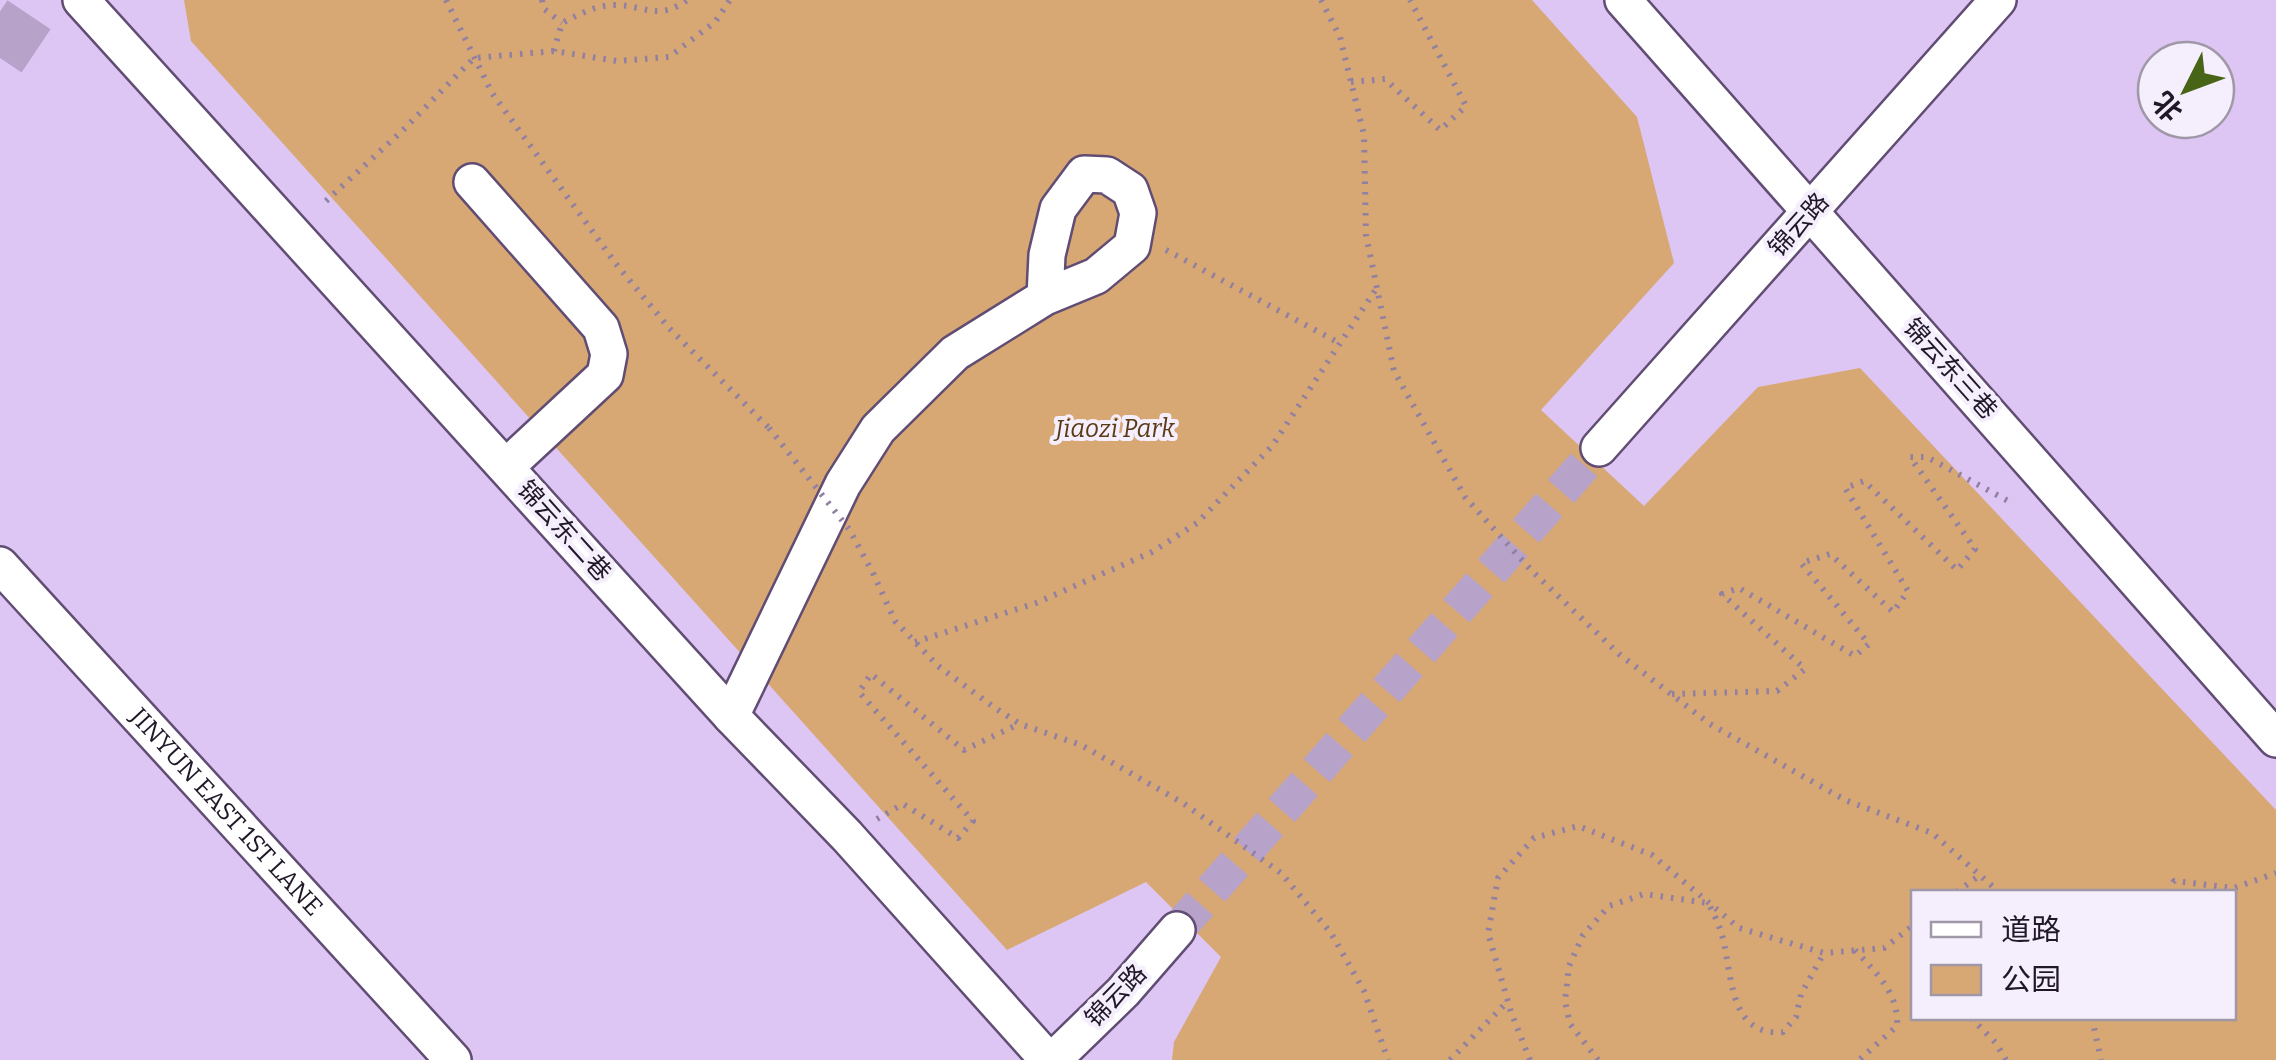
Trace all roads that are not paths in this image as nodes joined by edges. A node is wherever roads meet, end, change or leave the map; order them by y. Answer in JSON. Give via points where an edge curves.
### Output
{"nodes":[{"id":1,"x":81,"y":0,"type":"edge"},
{"id":2,"x":1623,"y":0,"type":"edge"},
{"id":3,"x":1998,"y":0,"type":"edge"},
{"id":4,"x":472,"y":182,"type":"dead end"},
{"id":5,"x":1809,"y":214,"type":"junction"},
{"id":6,"x":1045,"y":298,"type":"junction"},
{"id":7,"x":1599,"y":448,"type":"tunnel mouth"},
{"id":8,"x":506,"y":467,"type":"junction"},
{"id":9,"x":0,"y":566,"type":"edge"},
{"id":10,"x":732,"y":716,"type":"junction"},
{"id":11,"x":2276,"y":739,"type":"edge"},
{"id":12,"x":1178,"y":930,"type":"tunnel mouth"},
{"id":13,"x":452,"y":1060,"type":"edge"},
{"id":14,"x":1050,"y":1060,"type":"edge"}],
"edges":[{"from":1,"to":8,"type":"street","name":"锦云东二巷"},
{"from":2,"to":5,"type":"street","name":"锦云东三巷"},
{"from":3,"to":5,"type":"street","name":"锦云路"},
{"from":4,"to":8,"type":"street","via":[[601,328],[609,354],[604,374]]},
{"from":5,"to":7,"type":"street","name":"锦云路"},
{"from":5,"to":11,"type":"street","name":"锦云东三巷"},
{"from":6,"to":6,"type":"street","via":[[1096,276],[1132,246],[1138,213],[1130,190],[1106,176],[1084,174],[1058,209]]},
{"from":6,"to":10,"type":"street","via":[[955,353],[878,429],[844,484]]},
{"from":8,"to":10,"type":"street","name":"锦云东二巷"},
{"from":9,"to":13,"type":"street","name":"JINYUN EAST 1ST LANE"},
{"from":10,"to":14,"type":"street","name":"锦云东二巷"},
{"from":12,"to":14,"type":"street","name":"锦云路"}]}
